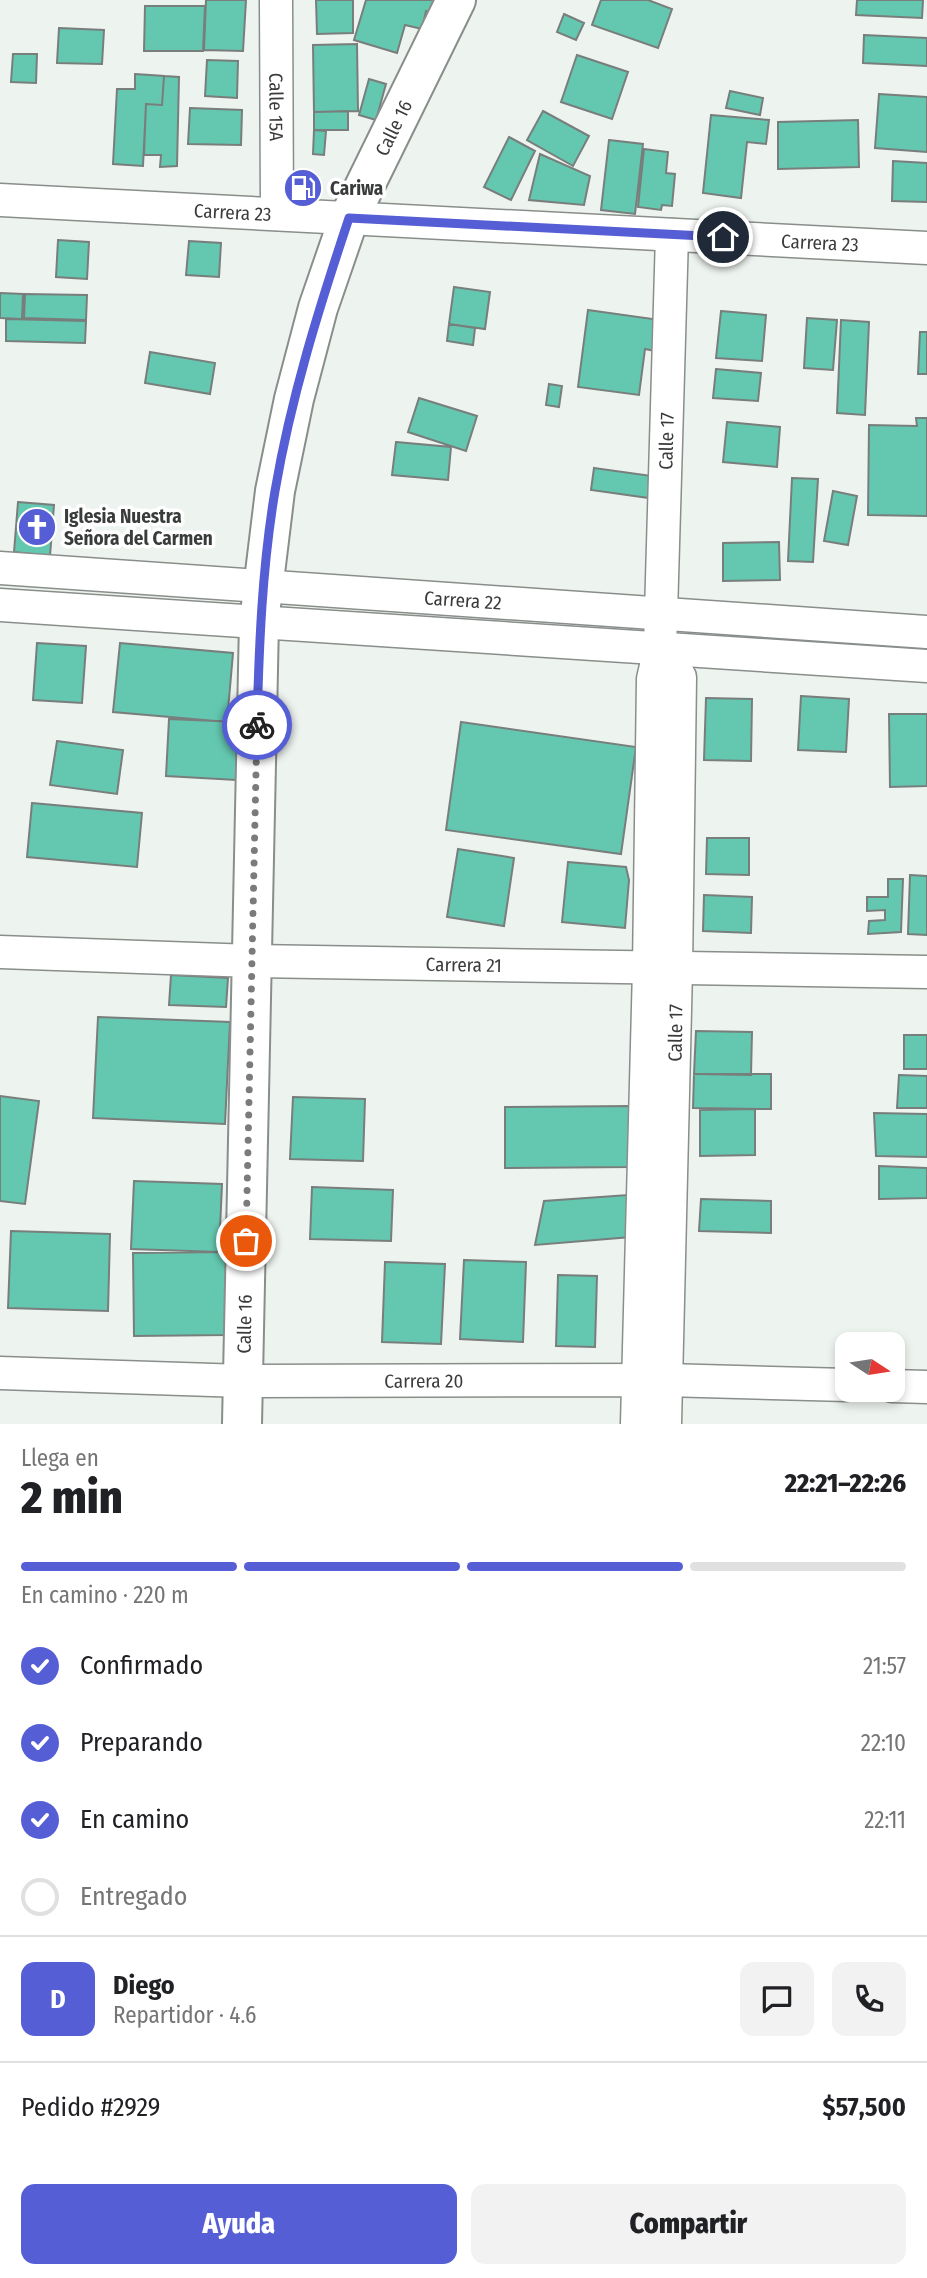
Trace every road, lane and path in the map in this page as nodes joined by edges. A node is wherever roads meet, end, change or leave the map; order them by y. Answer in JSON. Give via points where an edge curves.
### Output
{"nodes":[{"id":1,"x":276,"y":0,"type":"edge"},
{"id":2,"x":456,"y":0,"type":"edge"},
{"id":3,"x":0,"y":200,"type":"edge"},
{"id":4,"x":277,"y":214,"type":"junction"},
{"id":5,"x":349,"y":218,"type":"junction"},
{"id":6,"x":672,"y":234,"type":"junction"},
{"id":7,"x":927,"y":248,"type":"edge"},
{"id":8,"x":0,"y":568,"type":"edge"},
{"id":9,"x":261,"y":604,"type":"junction"},
{"id":10,"x":0,"y":605,"type":"edge"},
{"id":11,"x":661,"y":613,"type":"junction"},
{"id":12,"x":927,"y":632,"type":"edge"},
{"id":13,"x":660,"y":648,"type":"junction"},
{"id":14,"x":927,"y":666,"type":"edge"},
{"id":15,"x":0,"y":952,"type":"edge"},
{"id":16,"x":252,"y":961,"type":"junction"},
{"id":17,"x":662,"y":969,"type":"junction"},
{"id":18,"x":927,"y":972,"type":"edge"},
{"id":19,"x":0,"y":1374,"type":"edge"},
{"id":20,"x":652,"y":1380,"type":"junction"},
{"id":21,"x":243,"y":1381,"type":"junction"},
{"id":22,"x":835,"y":1385,"type":"edge"},
{"id":23,"x":905,"y":1386,"type":"edge"},
{"id":24,"x":927,"y":1387,"type":"edge"},
{"id":25,"x":242,"y":1424,"type":"edge"},
{"id":26,"x":637,"y":1424,"type":"edge"},
{"id":27,"x":665,"y":1424,"type":"edge"}],
"edges":[{"from":1,"to":4,"type":"street","name":"Calle 15A"},
{"from":2,"to":5,"type":"highway","name":"Calle 16"},
{"from":3,"to":4,"type":"street","name":"Carrera 23"},
{"from":4,"to":5,"type":"street","name":"Carrera 23"},
{"from":5,"to":6,"type":"street","name":"Carrera 23"},
{"from":5,"to":9,"type":"highway","name":"Calle 16","via":[[294,399],[275,491]]},
{"from":6,"to":7,"type":"street","name":"Carrera 23"},
{"from":6,"to":11,"type":"street","name":"Calle 17"},
{"from":8,"to":9,"type":"street","name":"Carrera 22"},
{"from":9,"to":10,"type":"street","name":"Carrera 22"},
{"from":9,"to":11,"type":"street","name":"Carrera 22"},
{"from":9,"to":13,"type":"street","name":"Carrera 22"},
{"from":9,"to":16,"type":"highway","name":"Calle 16"},
{"from":11,"to":12,"type":"street","name":"Carrera 22"},
{"from":11,"to":13,"type":"street","name":"Calle 17"},
{"from":13,"to":14,"type":"street","name":"Carrera 22"},
{"from":13,"to":17,"type":"street","name":"Calle 17","via":[[680,677]]},
{"from":15,"to":16,"type":"street","name":"Carrera 21"},
{"from":16,"to":17,"type":"street","name":"Carrera 21"},
{"from":16,"to":21,"type":"highway","name":"Calle 16"},
{"from":17,"to":18,"type":"street","name":"Carrera 21"},
{"from":17,"to":20,"type":"street","name":"Calle 17"},
{"from":19,"to":21,"type":"street","name":"Carrera 20"},
{"from":20,"to":21,"type":"street","name":"Carrera 20"},
{"from":20,"to":22,"type":"street","name":"Carrera 20"},
{"from":20,"to":26,"type":"street","name":"Calle 17"},
{"from":20,"to":27,"type":"street","name":"Calle 17"},
{"from":21,"to":25,"type":"highway","name":"Calle 16"},
{"from":23,"to":24,"type":"street"}]}
